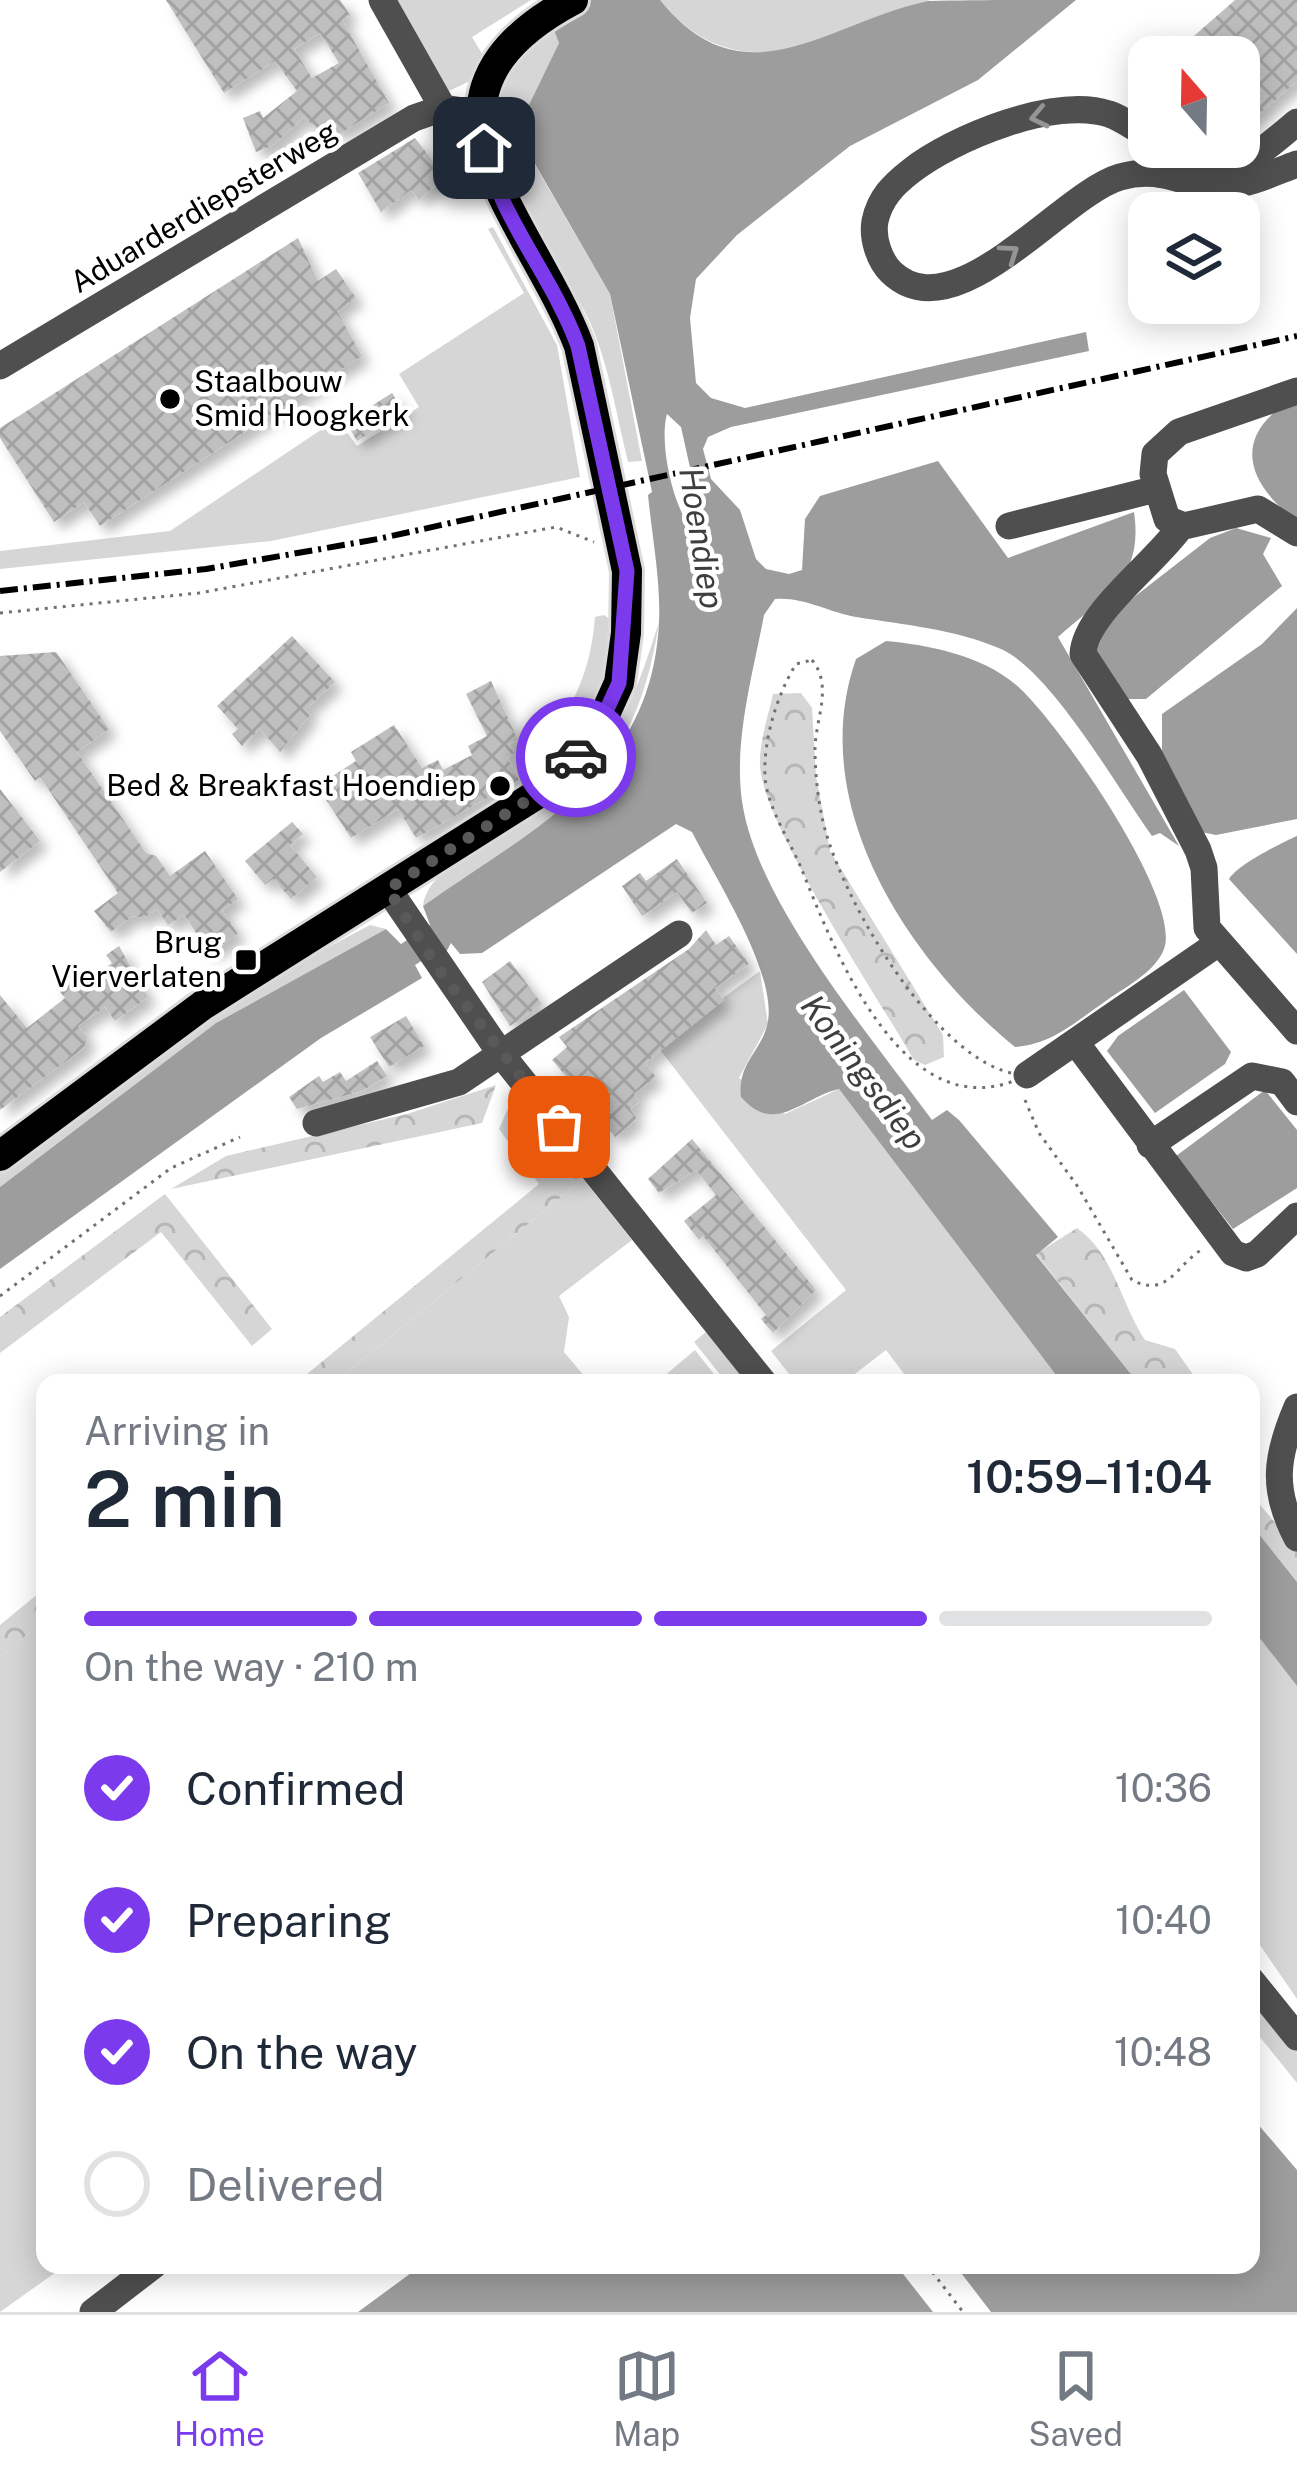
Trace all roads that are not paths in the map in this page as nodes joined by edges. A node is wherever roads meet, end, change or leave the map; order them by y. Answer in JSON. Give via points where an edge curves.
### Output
{"nodes":[{"id":1,"x":382,"y":0,"type":"edge"},
{"id":2,"x":560,"y":7,"type":"edge"},
{"id":3,"x":442,"y":108,"type":"junction"},
{"id":4,"x":477,"y":113,"type":"junction"},
{"id":5,"x":1297,"y":122,"type":"edge"},
{"id":6,"x":1128,"y":124,"type":"edge"},
{"id":7,"x":1260,"y":151,"type":"edge"},
{"id":8,"x":1297,"y":164,"type":"edge"},
{"id":9,"x":0,"y":366,"type":"edge"},
{"id":10,"x":1297,"y":391,"type":"edge"},
{"id":11,"x":1156,"y":489,"type":"junction"},
{"id":12,"x":1182,"y":525,"type":"junction"},
{"id":13,"x":1009,"y":526,"type":"dead end"},
{"id":14,"x":1297,"y":533,"type":"edge"},
{"id":15,"x":388,"y":889,"type":"junction"},
{"id":16,"x":679,"y":934,"type":"dead end"},
{"id":17,"x":1217,"y":944,"type":"junction"},
{"id":18,"x":1297,"y":1031,"type":"edge"},
{"id":19,"x":1077,"y":1044,"type":"junction"},
{"id":20,"x":501,"y":1054,"type":"junction"},
{"id":21,"x":1027,"y":1075,"type":"road end"},
{"id":22,"x":1297,"y":1102,"type":"edge"},
{"id":23,"x":316,"y":1123,"type":"dead end"},
{"id":24,"x":1150,"y":1145,"type":"junction"},
{"id":25,"x":0,"y":1156,"type":"edge"},
{"id":26,"x":1297,"y":1216,"type":"edge"},
{"id":27,"x":757,"y":1374,"type":"edge"},
{"id":28,"x":1297,"y":1407,"type":"edge"},
{"id":29,"x":1297,"y":1538,"type":"edge"},
{"id":30,"x":1260,"y":1990,"type":"edge"},
{"id":31,"x":1297,"y":2037,"type":"edge"},
{"id":32,"x":142,"y":2274,"type":"edge"},
{"id":33,"x":93,"y":2312,"type":"edge"}],
"edges":[{"from":1,"to":3,"type":"street"},
{"from":2,"to":4,"type":"main road","via":[[495,63]]},
{"from":3,"to":4,"type":"street"},
{"from":3,"to":9,"type":"street","name":"Aduarderdiepsterweg"},
{"from":4,"to":15,"type":"main road","via":[[500,197],[578,346],[627,571],[623,664],[601,722],[561,776]]},
{"from":5,"to":7,"type":"street"},
{"from":6,"to":8,"type":"street","one_way":true,"via":[[1079,110],[985,130],[933,153],[879,204],[874,229],[888,270],[908,284],[937,285],[1010,256],[1072,200],[1115,178],[1148,170],[1228,186]]},
{"from":10,"to":11,"type":"street","via":[[1179,432],[1155,454]]},
{"from":11,"to":12,"type":"street","via":[[1167,519]]},
{"from":11,"to":13,"type":"street"},
{"from":12,"to":14,"type":"street","via":[[1258,509]]},
{"from":12,"to":17,"type":"street","via":[[1093,619],[1083,654],[1149,754],[1198,850],[1207,928]]},
{"from":15,"to":20,"type":"street"},
{"from":15,"to":25,"type":"main road","via":[[203,1005]]},
{"from":16,"to":20,"type":"street"},
{"from":17,"to":18,"type":"street"},
{"from":17,"to":19,"type":"street"},
{"from":19,"to":21,"type":"street"},
{"from":19,"to":24,"type":"street"},
{"from":20,"to":23,"type":"street","via":[[459,1082]]},
{"from":20,"to":27,"type":"street"},
{"from":22,"to":24,"type":"street","via":[[1282,1082],[1252,1076]]},
{"from":24,"to":26,"type":"street","via":[[1222,1243],[1246,1258]]},
{"from":28,"to":29,"type":"street","via":[[1276,1485]]},
{"from":30,"to":31,"type":"street"},
{"from":32,"to":33,"type":"street"}]}
